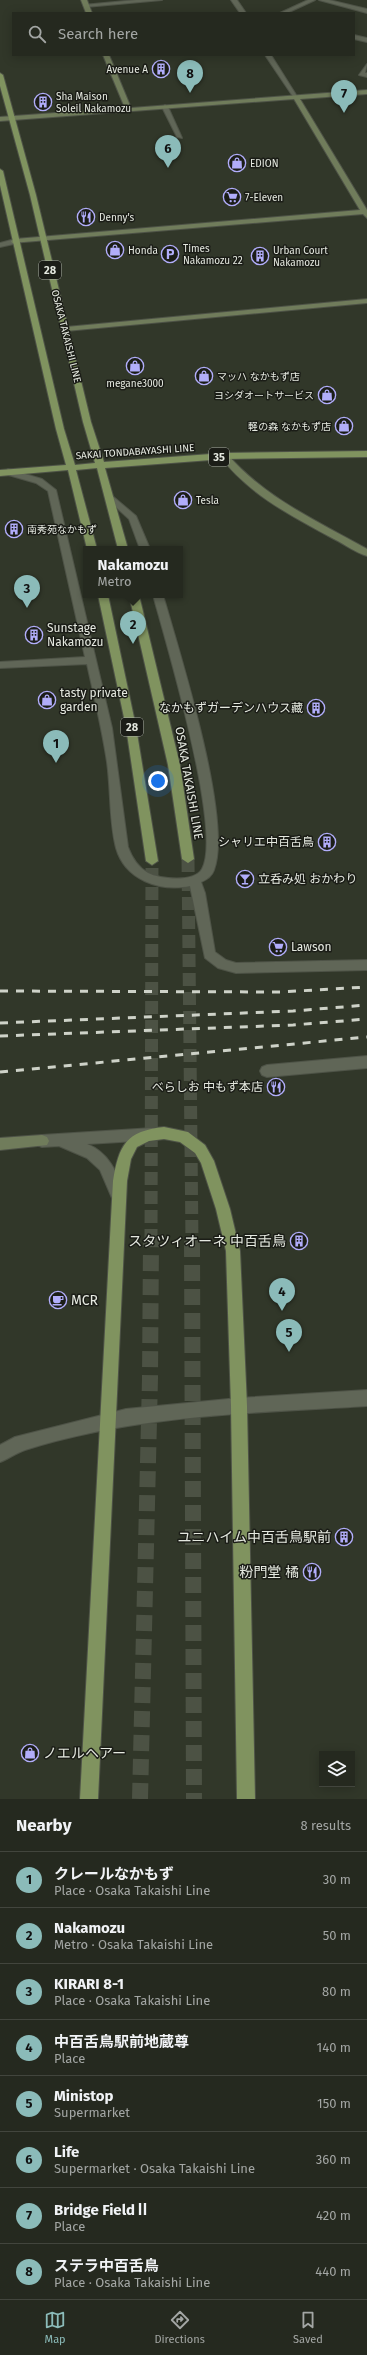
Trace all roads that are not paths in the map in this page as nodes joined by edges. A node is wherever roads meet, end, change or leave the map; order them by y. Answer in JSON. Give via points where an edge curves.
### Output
{"nodes":[{"id":1,"x":158,"y":0,"type":"edge"},
{"id":2,"x":234,"y":0,"type":"edge"},
{"id":3,"x":312,"y":0,"type":"edge"},
{"id":4,"x":322,"y":0,"type":"edge"},
{"id":5,"x":342,"y":0,"type":"edge"},
{"id":6,"x":85,"y":2,"type":"edge"},
{"id":7,"x":335,"y":3,"type":"junction"},
{"id":8,"x":367,"y":11,"type":"edge"},
{"id":9,"x":89,"y":12,"type":"edge"},
{"id":10,"x":242,"y":12,"type":"edge"},
{"id":11,"x":285,"y":12,"type":"edge"},
{"id":12,"x":355,"y":37,"type":"edge"},
{"id":13,"x":367,"y":40,"type":"edge"},
{"id":14,"x":106,"y":56,"type":"edge"},
{"id":15,"x":269,"y":56,"type":"edge"},
{"id":16,"x":367,"y":66,"type":"edge"},
{"id":17,"x":0,"y":75,"type":"edge"},
{"id":18,"x":367,"y":76,"type":"edge"},
{"id":19,"x":367,"y":92,"type":"edge"},
{"id":20,"x":296,"y":97,"type":"junction"},
{"id":21,"x":165,"y":107,"type":"junction"},
{"id":22,"x":129,"y":110,"type":"junction"},
{"id":23,"x":12,"y":118,"type":"junction"},
{"id":24,"x":0,"y":119,"type":"edge"},
{"id":25,"x":180,"y":138,"type":"dead end"},
{"id":26,"x":0,"y":171,"type":"edge"},
{"id":27,"x":366,"y":213,"type":"edge"},
{"id":28,"x":42,"y":239,"type":"junction"},
{"id":29,"x":0,"y":240,"type":"edge"},
{"id":30,"x":15,"y":241,"type":"junction"},
{"id":31,"x":0,"y":245,"type":"edge"},
{"id":32,"x":367,"y":301,"type":"edge"},
{"id":33,"x":66,"y":329,"type":"junction"},
{"id":34,"x":367,"y":454,"type":"edge"},
{"id":35,"x":224,"y":456,"type":"junction"},
{"id":36,"x":100,"y":465,"type":"junction"},
{"id":37,"x":71,"y":466,"type":"junction"},
{"id":38,"x":4,"y":472,"type":"edge"},
{"id":39,"x":110,"y":497,"type":"junction"},
{"id":40,"x":91,"y":546,"type":"edge"},
{"id":41,"x":122,"y":546,"type":"edge"},
{"id":42,"x":144,"y":546,"type":"edge"},
{"id":43,"x":367,"y":553,"type":"edge"},
{"id":44,"x":104,"y":598,"type":"edge"},
{"id":45,"x":135,"y":598,"type":"edge"},
{"id":46,"x":159,"y":598,"type":"edge"},
{"id":47,"x":91,"y":660,"type":"junction"},
{"id":48,"x":0,"y":665,"type":"edge"},
{"id":49,"x":188,"y":859,"type":"tunnel mouth"},
{"id":50,"x":152,"y":861,"type":"tunnel mouth"},
{"id":51,"x":194,"y":880,"type":"junction"},
{"id":52,"x":367,"y":965,"type":"edge"},
{"id":53,"x":367,"y":1062,"type":"edge"},
{"id":54,"x":267,"y":1071,"type":"dead end"},
{"id":55,"x":164,"y":1133,"type":"junction"},
{"id":56,"x":42,"y":1141,"type":"junction"},
{"id":57,"x":0,"y":1144,"type":"edge"},
{"id":58,"x":119,"y":1201,"type":"junction"},
{"id":59,"x":367,"y":1398,"type":"edge"},
{"id":60,"x":239,"y":1406,"type":"junction"},
{"id":61,"x":107,"y":1422,"type":"junction"},
{"id":62,"x":0,"y":1454,"type":"edge"},
{"id":63,"x":89,"y":1799,"type":"edge"},
{"id":64,"x":246,"y":1799,"type":"edge"}],
"edges":[{"from":1,"to":6,"type":"street"},
{"from":2,"to":10,"type":"street"},
{"from":3,"to":11,"type":"street"},
{"from":4,"to":7,"type":"street"},
{"from":5,"to":7,"type":"street"},
{"from":6,"to":9,"type":"street"},
{"from":7,"to":8,"type":"street"},
{"from":12,"to":13,"type":"street"},
{"from":14,"to":22,"type":"street"},
{"from":15,"to":20,"type":"street"},
{"from":16,"to":18,"type":"street","via":[[361,74]]},
{"from":17,"to":23,"type":"main road","name":"OSAKA TAKAISHI LINE","number":"28"},
{"from":19,"to":20,"type":"street"},
{"from":20,"to":21,"type":"street"},
{"from":20,"to":27,"type":"street"},
{"from":21,"to":22,"type":"street"},
{"from":21,"to":25,"type":"street"},
{"from":22,"to":23,"type":"street"},
{"from":23,"to":24,"type":"street"},
{"from":23,"to":28,"type":"main road","name":"OSAKA TAKAISHI LINE","number":"28"},
{"from":26,"to":30,"type":"main road","number":"28"},
{"from":27,"to":28,"type":"street"},
{"from":28,"to":30,"type":"street"},
{"from":28,"to":33,"type":"main road","name":"OSAKA TAKAISHI LINE","number":"28"},
{"from":29,"to":30,"type":"street"},
{"from":30,"to":31,"type":"street"},
{"from":30,"to":37,"type":"main road","number":"28"},
{"from":32,"to":33,"type":"street"},
{"from":33,"to":36,"type":"main road","name":"OSAKA TAKAISHI LINE","number":"28","via":[[87,422]]},
{"from":34,"to":35,"type":"main road","name":"SAKAI TONDABAYASHI LINE","number":"35"},
{"from":35,"to":36,"type":"main road","name":"SAKAI TONDABAYASHI LINE","number":"35"},
{"from":35,"to":43,"type":"street","via":[[235,471],[254,487]]},
{"from":36,"to":37,"type":"main road","name":"SAKAI TONDABAYASHI LINE","number":"35"},
{"from":36,"to":39,"type":"main road","name":"OSAKA TAKAISHI LINE","number":"28"},
{"from":37,"to":38,"type":"main road","name":"SAKAI TONDABAYASHI LINE","number":"35"},
{"from":37,"to":40,"type":"main road","number":"28"},
{"from":38,"to":47,"type":"street","via":[[39,481],[52,490]]},
{"from":39,"to":41,"type":"main road","name":"OSAKA TAKAISHI LINE","number":"28"},
{"from":39,"to":42,"type":"street","via":[[133,518]]},
{"from":44,"to":50,"type":"main road","number":"28","via":[[140,771]]},
{"from":45,"to":49,"type":"main road","name":"OSAKA TAKAISHI LINE","via":[[174,765]]},
{"from":46,"to":51,"type":"street","via":[[188,707],[211,821],[213,857],[207,870]]},
{"from":47,"to":48,"type":"street"},
{"from":47,"to":51,"type":"street","via":[[113,764],[122,847],[126,858],[138,871],[156,880],[174,883]]},
{"from":51,"to":52,"type":"street","via":[[199,893],[210,955],[222,964],[236,968]]},
{"from":53,"to":54,"type":"street"},
{"from":55,"to":56,"type":"street"},
{"from":55,"to":58,"type":"main road","via":[[138,1138],[126,1151],[122,1165]]},
{"from":55,"to":60,"type":"main road","via":[[183,1136],[200,1149],[207,1161],[223,1209],[233,1251]]},
{"from":56,"to":57,"type":"street"},
{"from":56,"to":58,"type":"street","via":[[79,1146],[98,1157],[113,1177]]},
{"from":58,"to":61,"type":"main road"},
{"from":59,"to":60,"type":"street"},
{"from":60,"to":61,"type":"street","via":[[126,1417]]},
{"from":60,"to":64,"type":"main road"},
{"from":61,"to":62,"type":"street","via":[[21,1443]]},
{"from":61,"to":63,"type":"main road"}]}
